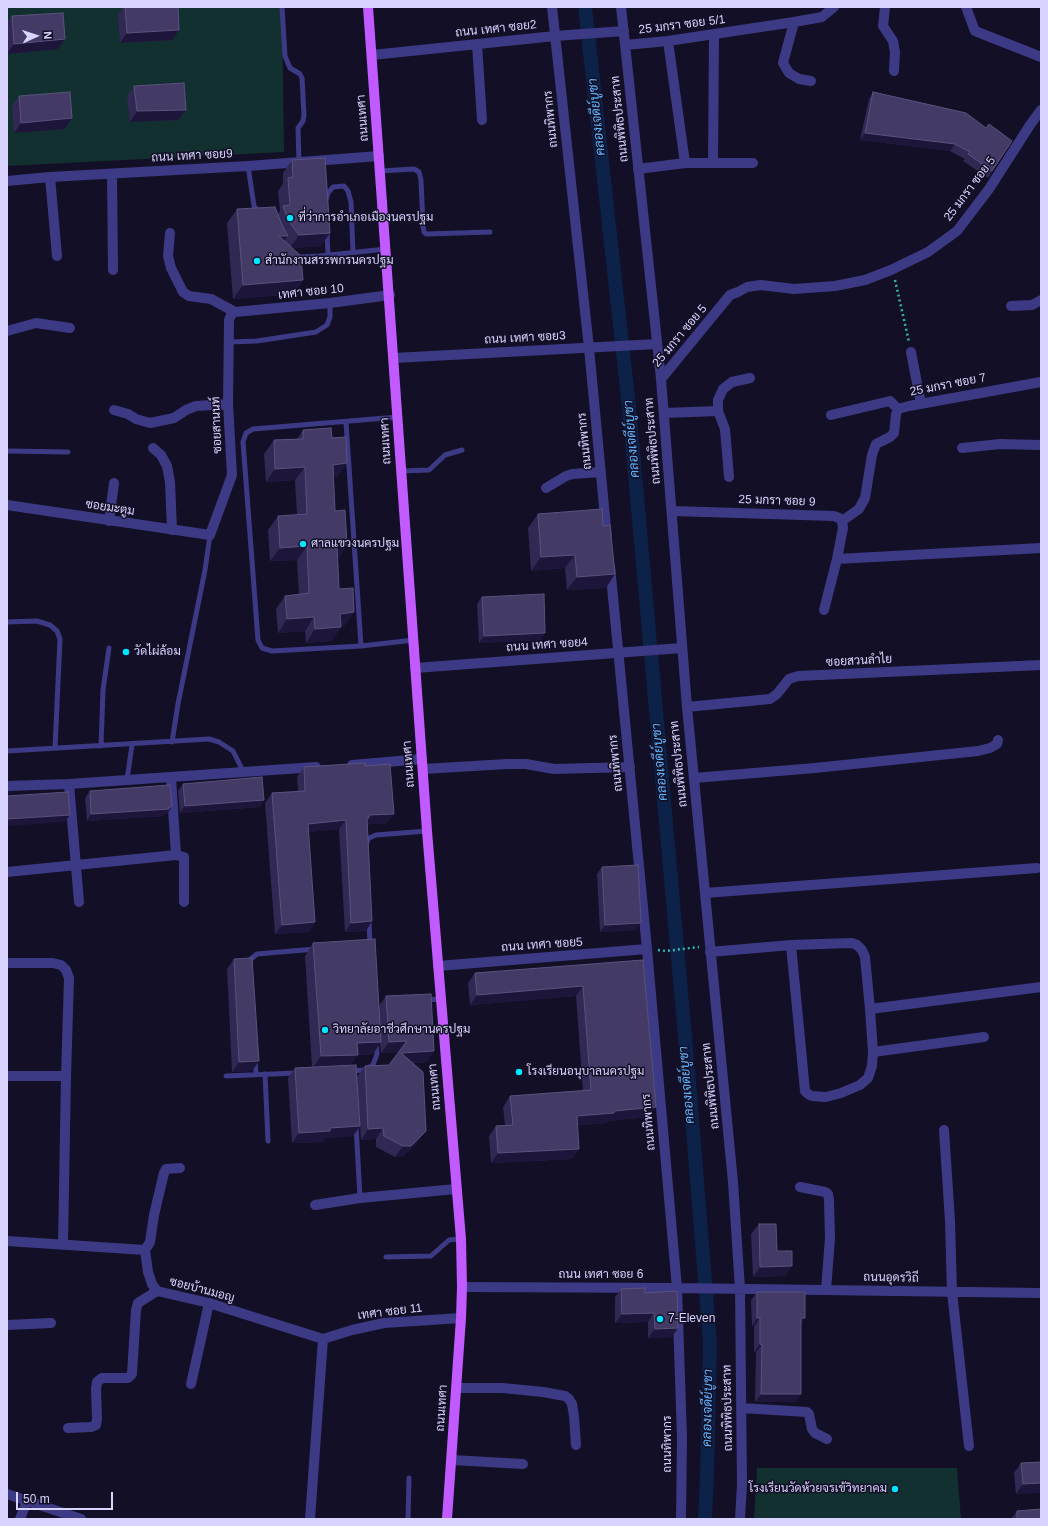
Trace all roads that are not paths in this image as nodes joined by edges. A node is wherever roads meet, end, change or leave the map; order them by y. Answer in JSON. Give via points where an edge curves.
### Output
{"nodes":[{"id":1,"x":282,"y":7,"type":"edge"},
{"id":2,"x":368,"y":7,"type":"edge"},
{"id":3,"x":552,"y":7,"type":"edge"},
{"id":4,"x":622,"y":7,"type":"edge"},
{"id":5,"x":834,"y":7,"type":"edge"},
{"id":6,"x":885,"y":7,"type":"edge"},
{"id":7,"x":966,"y":7,"type":"edge"},
{"id":8,"x":794,"y":22,"type":"junction"},
{"id":9,"x":624,"y":31,"type":"junction"},
{"id":10,"x":714,"y":35,"type":"junction"},
{"id":11,"x":554,"y":36,"type":"junction"},
{"id":12,"x":668,"y":41,"type":"junction"},
{"id":13,"x":477,"y":44,"type":"junction"},
{"id":14,"x":625,"y":45,"type":"junction"},
{"id":15,"x":372,"y":55,"type":"junction"},
{"id":16,"x":1041,"y":56,"type":"edge"},
{"id":17,"x":894,"y":71,"type":"dead end"},
{"id":18,"x":811,"y":81,"type":"dead end"},
{"id":19,"x":1041,"y":110,"type":"edge"},
{"id":20,"x":482,"y":120,"type":"dead end"},
{"id":21,"x":379,"y":156,"type":"junction"},
{"id":22,"x":299,"y":162,"type":"junction"},
{"id":23,"x":685,"y":163,"type":"junction"},
{"id":24,"x":713,"y":163,"type":"junction"},
{"id":25,"x":753,"y":163,"type":"dead end"},
{"id":26,"x":248,"y":166,"type":"junction"},
{"id":27,"x":638,"y":169,"type":"junction"},
{"id":28,"x":380,"y":171,"type":"junction"},
{"id":29,"x":112,"y":174,"type":"junction"},
{"id":30,"x":50,"y":177,"type":"junction"},
{"id":31,"x":7,"y":181,"type":"edge"},
{"id":32,"x":326,"y":205,"type":"edge"},
{"id":33,"x":263,"y":214,"type":"edge"},
{"id":34,"x":327,"y":223,"type":"edge"},
{"id":35,"x":490,"y":232,"type":"dead end"},
{"id":36,"x":170,"y":233,"type":"dead end"},
{"id":37,"x":386,"y":248,"type":"junction"},
{"id":38,"x":353,"y":252,"type":"junction"},
{"id":39,"x":289,"y":254,"type":"edge"},
{"id":40,"x":328,"y":255,"type":"junction"},
{"id":41,"x":58,"y":256,"type":"dead end"},
{"id":42,"x":113,"y":270,"type":"dead end"},
{"id":43,"x":390,"y":295,"type":"junction"},
{"id":44,"x":1041,"y":300,"type":"edge"},
{"id":45,"x":330,"y":303,"type":"junction"},
{"id":46,"x":1011,"y":306,"type":"dead end"},
{"id":47,"x":235,"y":312,"type":"junction"},
{"id":48,"x":70,"y":328,"type":"dead end"},
{"id":49,"x":7,"y":331,"type":"edge"},
{"id":50,"x":229,"y":342,"type":"junction"},
{"id":51,"x":657,"y":344,"type":"junction"},
{"id":52,"x":589,"y":348,"type":"junction"},
{"id":53,"x":911,"y":352,"type":"road end"},
{"id":54,"x":394,"y":358,"type":"junction"},
{"id":55,"x":750,"y":378,"type":"dead end"},
{"id":56,"x":661,"y":379,"type":"junction"},
{"id":57,"x":1041,"y":382,"type":"edge"},
{"id":58,"x":228,"y":404,"type":"junction"},
{"id":59,"x":921,"y":404,"type":"junction"},
{"id":60,"x":898,"y":409,"type":"junction"},
{"id":61,"x":114,"y":410,"type":"dead end"},
{"id":62,"x":718,"y":411,"type":"junction"},
{"id":63,"x":664,"y":413,"type":"junction"},
{"id":64,"x":831,"y":415,"type":"dead end"},
{"id":65,"x":398,"y":417,"type":"junction"},
{"id":66,"x":346,"y":422,"type":"junction"},
{"id":67,"x":1041,"y":445,"type":"edge"},
{"id":68,"x":153,"y":448,"type":"dead end"},
{"id":69,"x":962,"y":448,"type":"dead end"},
{"id":70,"x":462,"y":450,"type":"dead end"},
{"id":71,"x":7,"y":451,"type":"edge"},
{"id":72,"x":68,"y":452,"type":"dead end"},
{"id":73,"x":401,"y":471,"type":"junction"},
{"id":74,"x":601,"y":472,"type":"junction"},
{"id":75,"x":728,"y":477,"type":"dead end"},
{"id":76,"x":114,"y":483,"type":"dead end"},
{"id":77,"x":546,"y":488,"type":"dead end"},
{"id":78,"x":7,"y":505,"type":"edge"},
{"id":79,"x":672,"y":511,"type":"junction"},
{"id":80,"x":109,"y":520,"type":"junction"},
{"id":81,"x":842,"y":521,"type":"junction"},
{"id":82,"x":172,"y":530,"type":"junction"},
{"id":83,"x":210,"y":535,"type":"junction"},
{"id":84,"x":1041,"y":548,"type":"edge"},
{"id":85,"x":837,"y":559,"type":"junction"},
{"id":86,"x":824,"y":610,"type":"dead end"},
{"id":87,"x":7,"y":622,"type":"edge"},
{"id":88,"x":414,"y":640,"type":"junction"},
{"id":89,"x":361,"y":646,"type":"junction"},
{"id":90,"x":108,"y":648,"type":"dead end"},
{"id":91,"x":682,"y":648,"type":"junction"},
{"id":92,"x":619,"y":653,"type":"junction"},
{"id":93,"x":1041,"y":665,"type":"edge"},
{"id":94,"x":415,"y":668,"type":"junction"},
{"id":95,"x":687,"y":708,"type":"junction"},
{"id":96,"x":998,"y":740,"type":"dead end"},
{"id":97,"x":172,"y":742,"type":"junction"},
{"id":98,"x":132,"y":745,"type":"junction"},
{"id":99,"x":101,"y":746,"type":"junction"},
{"id":100,"x":55,"y":748,"type":"junction"},
{"id":101,"x":7,"y":751,"type":"edge"},
{"id":102,"x":422,"y":764,"type":"junction"},
{"id":103,"x":339,"y":766,"type":"edge"},
{"id":104,"x":324,"y":767,"type":"edge"},
{"id":105,"x":630,"y":767,"type":"junction"},
{"id":106,"x":243,"y":771,"type":"junction"},
{"id":107,"x":171,"y":778,"type":"junction"},
{"id":108,"x":694,"y":778,"type":"junction"},
{"id":109,"x":127,"y":780,"type":"junction"},
{"id":110,"x":69,"y":784,"type":"junction"},
{"id":111,"x":7,"y":786,"type":"edge"},
{"id":112,"x":427,"y":831,"type":"junction"},
{"id":113,"x":366,"y":854,"type":"edge"},
{"id":114,"x":176,"y":855,"type":"junction"},
{"id":115,"x":76,"y":865,"type":"junction"},
{"id":116,"x":1037,"y":868,"type":"dead end"},
{"id":117,"x":7,"y":872,"type":"edge"},
{"id":118,"x":705,"y":893,"type":"junction"},
{"id":119,"x":79,"y":902,"type":"dead end"},
{"id":120,"x":184,"y":902,"type":"dead end"},
{"id":121,"x":368,"y":915,"type":"edge"},
{"id":122,"x":370,"y":945,"type":"junction"},
{"id":123,"x":791,"y":945,"type":"junction"},
{"id":124,"x":362,"y":946,"type":"edge"},
{"id":125,"x":317,"y":949,"type":"edge"},
{"id":126,"x":648,"y":949,"type":"junction"},
{"id":127,"x":370,"y":952,"type":"edge"},
{"id":128,"x":710,"y":952,"type":"junction"},
{"id":129,"x":7,"y":963,"type":"edge"},
{"id":130,"x":249,"y":966,"type":"edge"},
{"id":131,"x":438,"y":966,"type":"junction"},
{"id":132,"x":1041,"y":987,"type":"edge"},
{"id":133,"x":441,"y":999,"type":"junction"},
{"id":134,"x":419,"y":1000,"type":"edge"},
{"id":135,"x":870,"y":1009,"type":"junction"},
{"id":136,"x":984,"y":1038,"type":"dead end"},
{"id":137,"x":376,"y":1040,"type":"edge"},
{"id":138,"x":255,"y":1051,"type":"edge"},
{"id":139,"x":873,"y":1052,"type":"junction"},
{"id":140,"x":346,"y":1072,"type":"edge"},
{"id":141,"x":302,"y":1073,"type":"edge"},
{"id":142,"x":256,"y":1074,"type":"junction"},
{"id":143,"x":265,"y":1074,"type":"junction"},
{"id":144,"x":7,"y":1076,"type":"edge"},
{"id":145,"x":66,"y":1076,"type":"junction"},
{"id":146,"x":226,"y":1076,"type":"dead end"},
{"id":147,"x":356,"y":1116,"type":"edge"},
{"id":148,"x":944,"y":1130,"type":"dead end"},
{"id":149,"x":268,"y":1141,"type":"dead end"},
{"id":150,"x":180,"y":1168,"type":"dead end"},
{"id":151,"x":800,"y":1187,"type":"dead end"},
{"id":152,"x":456,"y":1189,"type":"junction"},
{"id":153,"x":360,"y":1198,"type":"junction"},
{"id":154,"x":315,"y":1205,"type":"dead end"},
{"id":155,"x":461,"y":1239,"type":"junction"},
{"id":156,"x":7,"y":1241,"type":"edge"},
{"id":157,"x":63,"y":1244,"type":"junction"},
{"id":158,"x":145,"y":1250,"type":"junction"},
{"id":159,"x":386,"y":1256,"type":"dead end"},
{"id":160,"x":462,"y":1287,"type":"junction"},
{"id":161,"x":677,"y":1288,"type":"junction"},
{"id":162,"x":740,"y":1289,"type":"junction"},
{"id":163,"x":826,"y":1290,"type":"junction"},
{"id":164,"x":157,"y":1291,"type":"junction"},
{"id":165,"x":952,"y":1292,"type":"junction"},
{"id":166,"x":1041,"y":1293,"type":"edge"},
{"id":167,"x":208,"y":1303,"type":"junction"},
{"id":168,"x":461,"y":1318,"type":"junction"},
{"id":169,"x":51,"y":1323,"type":"dead end"},
{"id":170,"x":7,"y":1325,"type":"edge"},
{"id":171,"x":323,"y":1339,"type":"junction"},
{"id":172,"x":191,"y":1384,"type":"dead end"},
{"id":173,"x":457,"y":1388,"type":"junction"},
{"id":174,"x":741,"y":1408,"type":"junction"},
{"id":175,"x":68,"y":1428,"type":"dead end"},
{"id":176,"x":826,"y":1439,"type":"dead end"},
{"id":177,"x":576,"y":1445,"type":"dead end"},
{"id":178,"x":968,"y":1446,"type":"dead end"},
{"id":179,"x":452,"y":1460,"type":"junction"},
{"id":180,"x":523,"y":1464,"type":"dead end"},
{"id":181,"x":409,"y":1478,"type":"dead end"},
{"id":182,"x":7,"y":1494,"type":"edge"},
{"id":183,"x":27,"y":1501,"type":"junction"},
{"id":184,"x":20,"y":1519,"type":"edge"},
{"id":185,"x":81,"y":1519,"type":"edge"},
{"id":186,"x":310,"y":1519,"type":"edge"},
{"id":187,"x":408,"y":1519,"type":"edge"},
{"id":188,"x":447,"y":1519,"type":"edge"},
{"id":189,"x":681,"y":1519,"type":"edge"},
{"id":190,"x":740,"y":1519,"type":"edge"}],
"edges":[{"from":1,"to":22,"type":"lane","via":[[285,56],[290,68],[302,78],[304,115],[298,128]]},
{"from":2,"to":15,"type":"main road","name":"ถนนเทศา"},
{"from":3,"to":11,"type":"street","name":"ถนนทิพากร"},
{"from":4,"to":9,"type":"street","name":"ถนนพิพิธประสาท"},
{"from":5,"to":8,"type":"street","name":"25 มกรา ซอย 5/1","via":[[822,17]]},
{"from":6,"to":17,"type":"street","via":[[883,26],[893,41]]},
{"from":7,"to":16,"type":"street","via":[[975,31]]},
{"from":8,"to":10,"type":"street","name":"25 มกรา ซอย 5/1"},
{"from":8,"to":18,"type":"street","via":[[783,63],[789,73],[799,79]]},
{"from":9,"to":11,"type":"street","name":"ถนน เทศา ซอย2"},
{"from":9,"to":14,"type":"street","name":"ถนนพิพิธประสาท"},
{"from":10,"to":12,"type":"street","name":"25 มกรา ซอย 5/1"},
{"from":10,"to":24,"type":"street"},
{"from":11,"to":13,"type":"street","name":"ถนน เทศา ซอย2"},
{"from":11,"to":52,"type":"street","name":"ถนนทิพากร"},
{"from":12,"to":14,"type":"street","name":"25 มกรา ซอย 5/1"},
{"from":12,"to":23,"type":"street"},
{"from":13,"to":15,"type":"street","name":"ถนน เทศา ซอย2"},
{"from":13,"to":20,"type":"street"},
{"from":14,"to":27,"type":"street","name":"ถนนพิพิธประสาท"},
{"from":15,"to":21,"type":"main road","name":"ถนนเทศา"},
{"from":19,"to":56,"type":"street","name":"25 มกรา ซอย 5","via":[[989,189],[957,230],[928,252],[865,280],[835,286],[794,289],[761,285],[730,295]]},
{"from":21,"to":22,"type":"street","name":"ถนน เทศา ซอย9"},
{"from":21,"to":28,"type":"main road","name":"ถนนเทศา"},
{"from":22,"to":26,"type":"street","name":"ถนน เทศา ซอย9"},
{"from":23,"to":24,"type":"street"},
{"from":23,"to":27,"type":"street"},
{"from":24,"to":25,"type":"street"},
{"from":26,"to":29,"type":"street","name":"ถนน เทศา ซอย9"},
{"from":26,"to":33,"type":"lane","via":[[254,206]]},
{"from":27,"to":51,"type":"street","name":"ถนนพิพิธประสาท"},
{"from":28,"to":35,"type":"lane","via":[[414,169],[419,172],[423,226],[426,234]]},
{"from":28,"to":37,"type":"main road","name":"ถนนเทศา"},
{"from":29,"to":30,"type":"street","name":"ถนน เทศา ซอย9"},
{"from":29,"to":42,"type":"street"},
{"from":30,"to":31,"type":"street","name":"ถนน เทศา ซอย9"},
{"from":30,"to":41,"type":"street"},
{"from":32,"to":38,"type":"lane","via":[[328,193],[333,187],[344,186],[351,202]]},
{"from":34,"to":40,"type":"lane"},
{"from":36,"to":47,"type":"street","via":[[170,268],[183,292],[189,296],[212,299]]},
{"from":37,"to":38,"type":"lane"},
{"from":37,"to":43,"type":"main road","name":"ถนนเทศา"},
{"from":38,"to":40,"type":"lane"},
{"from":39,"to":40,"type":"lane","via":[[301,257]]},
{"from":43,"to":45,"type":"street","name":"เทศา ซอย 10"},
{"from":43,"to":54,"type":"main road","name":"ถนนเทศา"},
{"from":44,"to":46,"type":"street","via":[[1032,305]]},
{"from":45,"to":47,"type":"street","name":"เทศา ซอย 10"},
{"from":45,"to":50,"type":"lane","via":[[330,318],[327,325],[316,332],[257,341]]},
{"from":47,"to":50,"type":"street","name":"ซอยสานนท์","via":[[230,315],[229,320]]},
{"from":48,"to":49,"type":"street","via":[[36,323]]},
{"from":50,"to":58,"type":"street","name":"ซอยสานนท์"},
{"from":51,"to":52,"type":"street","name":"ถนน เทศา ซอย3"},
{"from":51,"to":56,"type":"street","name":"ถนนพิพิธประสาท"},
{"from":52,"to":54,"type":"street","name":"ถนน เทศา ซอย3"},
{"from":52,"to":74,"type":"street","name":"ถนนทิพากร"},
{"from":53,"to":59,"type":"street"},
{"from":54,"to":65,"type":"main road","name":"ถนนเทศา"},
{"from":55,"to":62,"type":"street","via":[[732,382],[723,389],[718,400]]},
{"from":56,"to":63,"type":"street","name":"ถนนพิพิธประสาท"},
{"from":57,"to":59,"type":"street","name":"25 มกรา ซอย 7"},
{"from":58,"to":61,"type":"street","via":[[196,406],[174,418],[150,423]]},
{"from":58,"to":83,"type":"street","name":"ซอยสานนท์","via":[[232,475]]},
{"from":59,"to":60,"type":"street","name":"25 มกรา ซอย 7"},
{"from":60,"to":64,"type":"street","via":[[890,401]]},
{"from":60,"to":81,"type":"street","name":"25 มกรา ซอย 7","via":[[894,433],[890,438],[876,444],[871,457],[865,498],[859,509]]},
{"from":62,"to":63,"type":"street"},
{"from":62,"to":75,"type":"street","via":[[725,429]]},
{"from":63,"to":79,"type":"street","name":"ถนนพิพิธประสาท"},
{"from":65,"to":66,"type":"lane"},
{"from":65,"to":73,"type":"main road","name":"ถนนเทศา"},
{"from":66,"to":89,"type":"lane"},
{"from":66,"to":89,"type":"lane","via":[[253,429],[246,433],[243,442],[258,640],[262,648],[272,651]]},
{"from":67,"to":69,"type":"street","via":[[1000,444]]},
{"from":68,"to":82,"type":"street","via":[[161,455],[167,466]]},
{"from":70,"to":73,"type":"lane","via":[[445,455],[429,470]]},
{"from":71,"to":72,"type":"lane"},
{"from":73,"to":88,"type":"main road","name":"ถนนเทศา"},
{"from":74,"to":77,"type":"street","via":[[572,474]]},
{"from":74,"to":92,"type":"street","name":"ถนนทิพากร"},
{"from":76,"to":80,"type":"street"},
{"from":78,"to":80,"type":"street","name":"ซอยมะตูม"},
{"from":79,"to":81,"type":"street","name":"25 มกรา ซอย 9","via":[[834,516]]},
{"from":79,"to":91,"type":"street","name":"ถนนพิพิธประสาท"},
{"from":80,"to":82,"type":"street","name":"ซอยมะตูม"},
{"from":81,"to":85,"type":"street"},
{"from":82,"to":83,"type":"street","name":"ซอยมะตูม"},
{"from":83,"to":97,"type":"lane"},
{"from":84,"to":85,"type":"street"},
{"from":85,"to":86,"type":"street"},
{"from":87,"to":100,"type":"lane","via":[[37,621],[50,625],[57,631],[60,639]]},
{"from":88,"to":89,"type":"lane"},
{"from":88,"to":94,"type":"main road","name":"ถนนเทศา"},
{"from":90,"to":99,"type":"lane"},
{"from":91,"to":92,"type":"street","name":"ถนน เทศา ซอย4"},
{"from":91,"to":95,"type":"street","name":"ถนนพิพิธประสาท"},
{"from":92,"to":94,"type":"street","name":"ถนน เทศา ซอย4"},
{"from":92,"to":105,"type":"street","name":"ถนนทิพากร"},
{"from":93,"to":95,"type":"street","name":"ซอยสวนลำไย","via":[[798,676],[789,680],[770,699]]},
{"from":94,"to":102,"type":"main road","name":"ถนนเทศา"},
{"from":95,"to":108,"type":"street","name":"ถนนพิพิธประสาท"},
{"from":96,"to":108,"type":"street","via":[[997,744],[990,748],[978,751]]},
{"from":97,"to":98,"type":"lane"},
{"from":97,"to":106,"type":"lane","via":[[209,739],[219,742],[233,751]]},
{"from":98,"to":99,"type":"lane"},
{"from":98,"to":109,"type":"lane"},
{"from":99,"to":100,"type":"lane"},
{"from":100,"to":101,"type":"lane"},
{"from":102,"to":103,"type":"street"},
{"from":102,"to":105,"type":"street","via":[[526,764],[554,769]]},
{"from":102,"to":112,"type":"main road","name":"ถนนเทศา"},
{"from":104,"to":106,"type":"street"},
{"from":105,"to":126,"type":"street","name":"ถนนทิพากร"},
{"from":106,"to":107,"type":"street"},
{"from":107,"to":109,"type":"street"},
{"from":107,"to":114,"type":"street"},
{"from":108,"to":118,"type":"street","name":"ถนนพิพิธประสาท"},
{"from":109,"to":110,"type":"street"},
{"from":110,"to":111,"type":"street"},
{"from":110,"to":115,"type":"street"},
{"from":112,"to":113,"type":"lane","via":[[376,835],[369,838],[365,846]]},
{"from":112,"to":131,"type":"main road","name":"ถนนเทศา"},
{"from":114,"to":115,"type":"street"},
{"from":114,"to":120,"type":"street","via":[[184,857]]},
{"from":115,"to":117,"type":"street"},
{"from":115,"to":119,"type":"street"},
{"from":116,"to":118,"type":"street"},
{"from":118,"to":128,"type":"street","name":"ถนนพิพิธประสาท"},
{"from":121,"to":122,"type":"lane"},
{"from":122,"to":124,"type":"lane"},
{"from":122,"to":127,"type":"lane"},
{"from":123,"to":128,"type":"street"},
{"from":123,"to":135,"type":"street","via":[[844,942],[857,945],[865,957]]},
{"from":123,"to":139,"type":"street","via":[[805,1091],[812,1096],[826,1096],[860,1085],[868,1078]]},
{"from":125,"to":130,"type":"lane","via":[[256,954]]},
{"from":126,"to":131,"type":"street","name":"ถนน เทศา ซอย5"},
{"from":126,"to":161,"type":"street","name":"ถนนทิพากร"},
{"from":128,"to":162,"type":"street","name":"ถนนพิพิธประสาท","via":[[734,1182]]},
{"from":129,"to":145,"type":"street","via":[[53,963],[66,970],[69,978]]},
{"from":131,"to":133,"type":"main road","name":"ถนนเทศา"},
{"from":132,"to":135,"type":"street"},
{"from":133,"to":134,"type":"lane"},
{"from":133,"to":152,"type":"main road","name":"ถนนเทศา"},
{"from":135,"to":139,"type":"street"},
{"from":136,"to":139,"type":"street"},
{"from":137,"to":140,"type":"lane","via":[[377,1054],[373,1065],[353,1074]]},
{"from":138,"to":142,"type":"lane"},
{"from":141,"to":143,"type":"lane"},
{"from":142,"to":143,"type":"lane"},
{"from":142,"to":146,"type":"lane"},
{"from":143,"to":149,"type":"lane"},
{"from":144,"to":145,"type":"street"},
{"from":145,"to":157,"type":"street"},
{"from":147,"to":153,"type":"lane"},
{"from":148,"to":165,"type":"street"},
{"from":150,"to":158,"type":"street","via":[[166,1169],[164,1173],[150,1242]]},
{"from":151,"to":163,"type":"street","via":[[825,1192],[830,1200]]},
{"from":152,"to":153,"type":"street"},
{"from":152,"to":155,"type":"main road","name":"ถนนเทศา"},
{"from":153,"to":154,"type":"street"},
{"from":155,"to":159,"type":"lane","via":[[449,1240],[431,1256]]},
{"from":155,"to":160,"type":"main road","name":"ถนนเทศา"},
{"from":156,"to":157,"type":"street"},
{"from":157,"to":158,"type":"street"},
{"from":158,"to":164,"type":"street","name":"ซอยบ้านมอญ","via":[[148,1272]]},
{"from":160,"to":161,"type":"street","name":"ถนน เทศา ซอย 6"},
{"from":160,"to":168,"type":"main road","name":"ถนนเทศา"},
{"from":161,"to":162,"type":"street","name":"ถนน เทศา ซอย 6"},
{"from":161,"to":189,"type":"street","name":"ถนนทิพากร","via":[[682,1438]]},
{"from":162,"to":163,"type":"street","name":"ถนนอุดรวิถี"},
{"from":162,"to":174,"type":"street","name":"ถนนพิพิธประสาท"},
{"from":163,"to":165,"type":"street","name":"ถนนอุดรวิถี"},
{"from":164,"to":167,"type":"street","name":"ซอยบ้านมอญ"},
{"from":164,"to":175,"type":"street","via":[[138,1303],[132,1374],[128,1378],[102,1378],[97,1382],[96,1425]]},
{"from":165,"to":166,"type":"street","name":"ถนนอุดรวิถี"},
{"from":165,"to":178,"type":"street"},
{"from":167,"to":171,"type":"street","name":"ซอยบ้านมอญ"},
{"from":167,"to":172,"type":"street"},
{"from":168,"to":171,"type":"street","name":"เทศา ซอย 11","via":[[384,1323]]},
{"from":168,"to":173,"type":"main road","name":"ถนนเทศา"},
{"from":169,"to":170,"type":"street"},
{"from":171,"to":186,"type":"street"},
{"from":173,"to":177,"type":"street","via":[[503,1388],[570,1398]]},
{"from":173,"to":179,"type":"main road","name":"ถนนเทศา"},
{"from":174,"to":176,"type":"street","via":[[807,1412],[812,1429]]},
{"from":174,"to":190,"type":"street","name":"ถนนพิพิธประสาท"},
{"from":179,"to":180,"type":"street"},
{"from":179,"to":188,"type":"main road","name":"ถนนเทศา"},
{"from":181,"to":187,"type":"lane"},
{"from":182,"to":183,"type":"street"},
{"from":183,"to":184,"type":"street"},
{"from":183,"to":185,"type":"street"}]}
